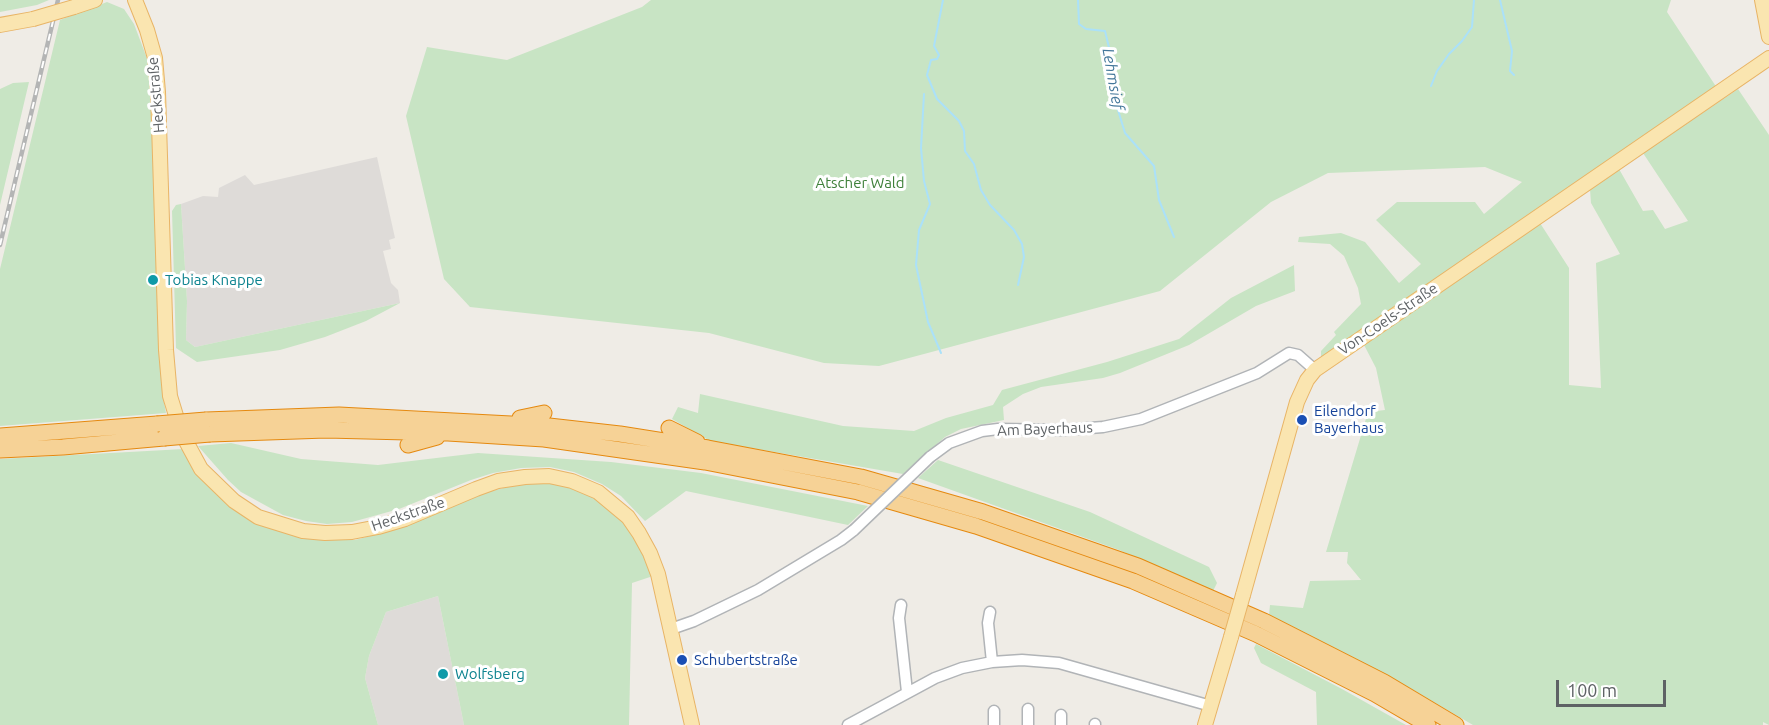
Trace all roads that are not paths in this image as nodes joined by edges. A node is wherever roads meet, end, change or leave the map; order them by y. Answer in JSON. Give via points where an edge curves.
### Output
{"nodes":[{"id":1,"x":95,"y":0,"type":"edge"},
{"id":2,"x":135,"y":0,"type":"edge"},
{"id":3,"x":1764,"y":0,"type":"edge"},
{"id":4,"x":1769,"y":7,"type":"edge"},
{"id":5,"x":0,"y":25,"type":"edge"},
{"id":6,"x":1769,"y":37,"type":"edge"},
{"id":7,"x":1769,"y":58,"type":"edge"},
{"id":8,"x":1315,"y":370,"type":"junction"},
{"id":9,"x":544,"y":413,"type":"dead end"},
{"id":10,"x":502,"y":422,"type":"junction"},
{"id":11,"x":669,"y":428,"type":"dead end"},
{"id":12,"x":214,"y":429,"type":"junction"},
{"id":13,"x":161,"y":431,"type":"junction"},
{"id":14,"x":448,"y":433,"type":"junction"},
{"id":15,"x":0,"y":435,"type":"edge"},
{"id":16,"x":280,"y":442,"type":"dead end"},
{"id":17,"x":408,"y":445,"type":"dead end"},
{"id":18,"x":708,"y":448,"type":"junction"},
{"id":19,"x":0,"y":450,"type":"edge"},
{"id":20,"x":901,"y":605,"type":"dead end"},
{"id":21,"x":990,"y":612,"type":"dead end"},
{"id":22,"x":671,"y":629,"type":"junction"},
{"id":23,"x":992,"y":662,"type":"junction"},
{"id":24,"x":907,"y":692,"type":"junction"},
{"id":25,"x":1211,"y":706,"type":"junction"},
{"id":26,"x":1028,"y":709,"type":"dead end"},
{"id":27,"x":994,"y":711,"type":"dead end"},
{"id":28,"x":864,"y":721,"type":"edge"},
{"id":29,"x":692,"y":725,"type":"edge"},
{"id":30,"x":848,"y":725,"type":"edge"},
{"id":31,"x":994,"y":725,"type":"edge"},
{"id":32,"x":1028,"y":725,"type":"edge"},
{"id":33,"x":1205,"y":725,"type":"edge"},
{"id":34,"x":1428,"y":725,"type":"edge"},
{"id":35,"x":1456,"y":725,"type":"edge"}],
"edges":[{"from":1,"to":5,"type":"main road","bridge":true},
{"from":2,"to":22,"type":"main road","name":"Heckstraße","via":[[152,49],[158,92],[170,396],[181,432],[201,469],[234,501],[258,517],[303,531],[325,533],[378,527],[498,482],[549,476],[572,481],[612,503],[639,533],[658,574]]},
{"from":3,"to":4,"type":"main road"},
{"from":3,"to":6,"type":"main road"},
{"from":7,"to":8,"type":"main road","name":"Von-Coels-Straße"},
{"from":8,"to":22,"type":"street","name":"Am Bayerhaus","bridge":true,"via":[[1298,355],[1289,353],[1257,373],[1141,419],[1063,430],[998,429],[949,443],[841,540],[758,590]]},
{"from":8,"to":25,"type":"main road","name":"Von-Coels-Straße","bridge":true,"via":[[1297,402]]},
{"from":9,"to":10,"type":"highway"},
{"from":10,"to":12,"type":"highway","via":[[339,415]]},
{"from":10,"to":18,"type":"highway"},
{"from":11,"to":18,"type":"highway"},
{"from":12,"to":13,"type":"highway","bridge":true},
{"from":12,"to":14,"type":"highway"},
{"from":12,"to":16,"type":"highway"},
{"from":13,"to":15,"type":"highway"},
{"from":13,"to":19,"type":"highway","via":[[63,447]]},
{"from":14,"to":17,"type":"highway"},
{"from":14,"to":34,"type":"highway","via":[[544,440],[705,462],[858,492],[976,526],[1133,581],[1256,634],[1376,694]]},
{"from":18,"to":35,"type":"highway","via":[[861,477],[983,512],[1137,566],[1274,626],[1384,682]]},
{"from":20,"to":24,"type":"street"},
{"from":21,"to":23,"type":"street"},
{"from":22,"to":29,"type":"main road","name":"Heckstraße"},
{"from":23,"to":24,"type":"street","via":[[953,671]]},
{"from":23,"to":25,"type":"street","via":[[1059,663]]},
{"from":24,"to":28,"type":"street"},
{"from":25,"to":33,"type":"main road","name":"Von-Coels-Straße"},
{"from":26,"to":32,"type":"street"},
{"from":27,"to":31,"type":"street"},
{"from":28,"to":30,"type":"street"}]}
